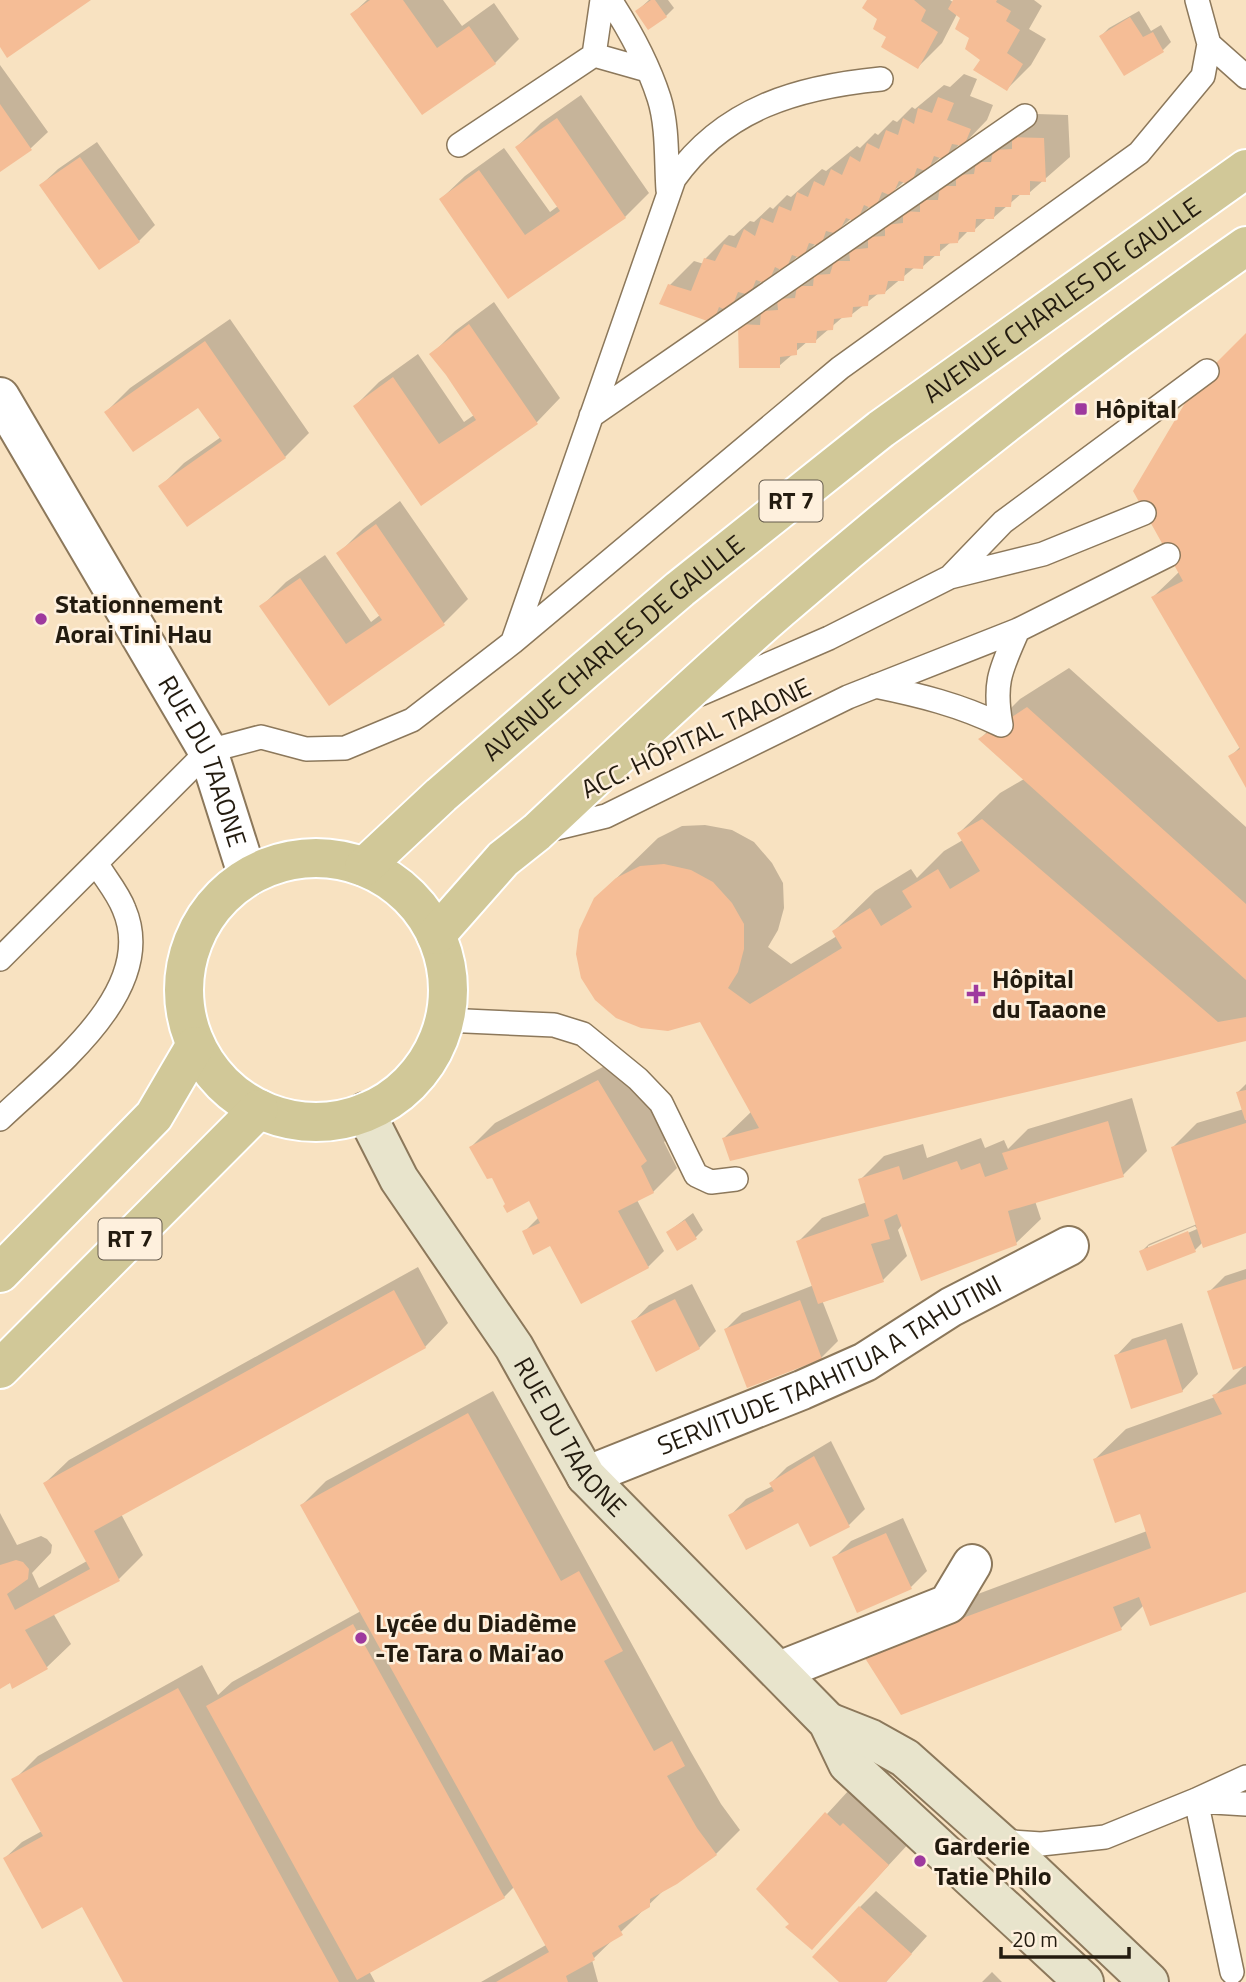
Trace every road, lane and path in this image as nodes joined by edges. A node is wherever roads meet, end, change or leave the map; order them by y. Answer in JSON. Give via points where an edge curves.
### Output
{"nodes":[{"id":1,"x":602,"y":0,"type":"edge"},
{"id":2,"x":610,"y":0,"type":"edge"},
{"id":3,"x":1197,"y":0,"type":"edge"},
{"id":4,"x":1209,"y":44,"type":"junction"},
{"id":5,"x":594,"y":55,"type":"junction"},
{"id":6,"x":647,"y":70,"type":"junction"},
{"id":7,"x":1246,"y":77,"type":"edge"},
{"id":8,"x":881,"y":79,"type":"dead end"},
{"id":9,"x":1025,"y":116,"type":"dead end"},
{"id":10,"x":459,"y":145,"type":"dead end"},
{"id":11,"x":1246,"y":169,"type":"edge"},
{"id":12,"x":668,"y":190,"type":"junction"},
{"id":13,"x":1246,"y":246,"type":"edge"},
{"id":14,"x":1208,"y":371,"type":"dead end"},
{"id":15,"x":591,"y":416,"type":"junction"},
{"id":16,"x":6,"y":418,"type":"edge"},
{"id":17,"x":1144,"y":513,"type":"dead end"},
{"id":18,"x":1168,"y":555,"type":"dead end"},
{"id":19,"x":950,"y":577,"type":"junction"},
{"id":20,"x":1018,"y":630,"type":"junction"},
{"id":21,"x":513,"y":642,"type":"junction"},
{"id":22,"x":875,"y":686,"type":"junction"},
{"id":23,"x":675,"y":705,"type":"junction"},
{"id":24,"x":208,"y":751,"type":"junction"},
{"id":25,"x":537,"y":832,"type":"junction"},
{"id":26,"x":96,"y":863,"type":"junction"},
{"id":27,"x":364,"y":867,"type":"junction"},
{"id":28,"x":248,"y":877,"type":"junction"},
{"id":29,"x":436,"y":935,"type":"junction"},
{"id":30,"x":0,"y":959,"type":"edge"},
{"id":31,"x":444,"y":1020,"type":"junction"},
{"id":32,"x":195,"y":1046,"type":"junction"},
{"id":33,"x":259,"y":1109,"type":"junction"},
{"id":34,"x":365,"y":1112,"type":"junction"},
{"id":35,"x":0,"y":1119,"type":"edge"},
{"id":36,"x":736,"y":1180,"type":"dead end"},
{"id":37,"x":1069,"y":1246,"type":"dead end"},
{"id":38,"x":0,"y":1273,"type":"edge"},
{"id":39,"x":0,"y":1368,"type":"edge"},
{"id":40,"x":586,"y":1476,"type":"junction"},
{"id":41,"x":972,"y":1564,"type":"dead end"},
{"id":42,"x":779,"y":1671,"type":"junction"},
{"id":43,"x":828,"y":1722,"type":"junction"},
{"id":44,"x":1246,"y":1777,"type":"edge"},
{"id":45,"x":1196,"y":1800,"type":"junction"},
{"id":46,"x":1246,"y":1804,"type":"edge"},
{"id":47,"x":995,"y":1840,"type":"junction"},
{"id":48,"x":1234,"y":1972,"type":"edge"},
{"id":49,"x":1084,"y":1982,"type":"edge"},
{"id":50,"x":1149,"y":1982,"type":"edge"}],
"edges":[{"from":1,"to":5,"type":"lane"},
{"from":2,"to":6,"type":"lane"},
{"from":3,"to":4,"type":"lane"},
{"from":4,"to":7,"type":"lane"},
{"from":4,"to":21,"type":"lane","via":[[1203,76],[1139,153],[840,369]]},
{"from":5,"to":6,"type":"lane"},
{"from":5,"to":10,"type":"lane"},
{"from":6,"to":12,"type":"lane","via":[[664,121]]},
{"from":8,"to":12,"type":"lane","via":[[823,86],[756,108],[709,137],[689,157]]},
{"from":9,"to":15,"type":"lane"},
{"from":11,"to":27,"type":"main road","name":"AVENUE CHARLES DE GAULLE","number":"RT 7","via":[[870,438],[680,589]]},
{"from":12,"to":15,"type":"lane"},
{"from":13,"to":23,"type":"main road","number":"RT 7","via":[[1077,369],[877,527]]},
{"from":14,"to":19,"type":"lane","via":[[1003,522]]},
{"from":15,"to":21,"type":"lane"},
{"from":16,"to":24,"type":"street","name":"RUE DU TAAONE"},
{"from":17,"to":19,"type":"lane","via":[[1043,554]]},
{"from":18,"to":20,"type":"lane","name":"ACC. HÔPITAL TAAONE"},
{"from":19,"to":23,"type":"lane","via":[[829,638]]},
{"from":20,"to":22,"type":"lane","name":"ACC. HÔPITAL TAAONE"},
{"from":20,"to":22,"type":"lane","via":[[997,683],[1001,725],[969,709]]},
{"from":21,"to":24,"type":"lane","via":[[412,720],[345,748],[306,749],[261,737]]},
{"from":22,"to":25,"type":"lane","name":"ACC. HÔPITAL TAAONE","via":[[606,816]]},
{"from":23,"to":25,"type":"main road","number":"RT 7"},
{"from":24,"to":26,"type":"lane"},
{"from":24,"to":28,"type":"street","name":"RUE DU TAAONE"},
{"from":25,"to":29,"type":"main road","number":"RT 7","via":[[503,859]]},
{"from":26,"to":30,"type":"lane"},
{"from":26,"to":35,"type":"lane","via":[[125,910],[132,945],[120,988],[89,1035]]},
{"from":27,"to":28,"type":"main road","via":[[335,859],[305,859]]},
{"from":27,"to":29,"type":"main road","via":[[407,894]]},
{"from":28,"to":32,"type":"main road","via":[[209,913],[187,960],[185,1013]]},
{"from":29,"to":31,"type":"main road","via":[[449,991]]},
{"from":31,"to":34,"type":"main road","via":[[434,1049],[417,1075],[393,1097]]},
{"from":31,"to":36,"type":"lane","via":[[554,1025],[583,1034],[661,1103],[696,1175],[711,1182]]},
{"from":32,"to":33,"type":"main road","via":[[222,1083]]},
{"from":32,"to":38,"type":"main road","number":"RT 7","via":[[155,1116]]},
{"from":33,"to":34,"type":"main road","via":[[323,1122]]},
{"from":33,"to":39,"type":"main road","number":"RT 7"},
{"from":34,"to":40,"type":"main road","name":"RUE DU TAAONE","via":[[399,1179],[514,1347]]},
{"from":37,"to":40,"type":"street","name":"SERVITUDE TAAHITUA A TAHUTINI","via":[[951,1307],[865,1362]]},
{"from":40,"to":42,"type":"main road","name":"RUE DU TAAONE"},
{"from":41,"to":42,"type":"street","via":[[948,1604]]},
{"from":42,"to":43,"type":"main road","name":"RUE DU TAAONE"},
{"from":43,"to":47,"type":"main road","name":"RUE DU TAAONE","via":[[905,1758]]},
{"from":43,"to":49,"type":"main road","name":"RUE DU TAAONE","via":[[848,1764]]},
{"from":44,"to":45,"type":"lane"},
{"from":45,"to":46,"type":"lane"},
{"from":45,"to":47,"type":"lane","via":[[1105,1837],[1041,1844]]},
{"from":45,"to":48,"type":"lane"},
{"from":47,"to":50,"type":"main road","name":"RUE DU TAAONE"}]}
